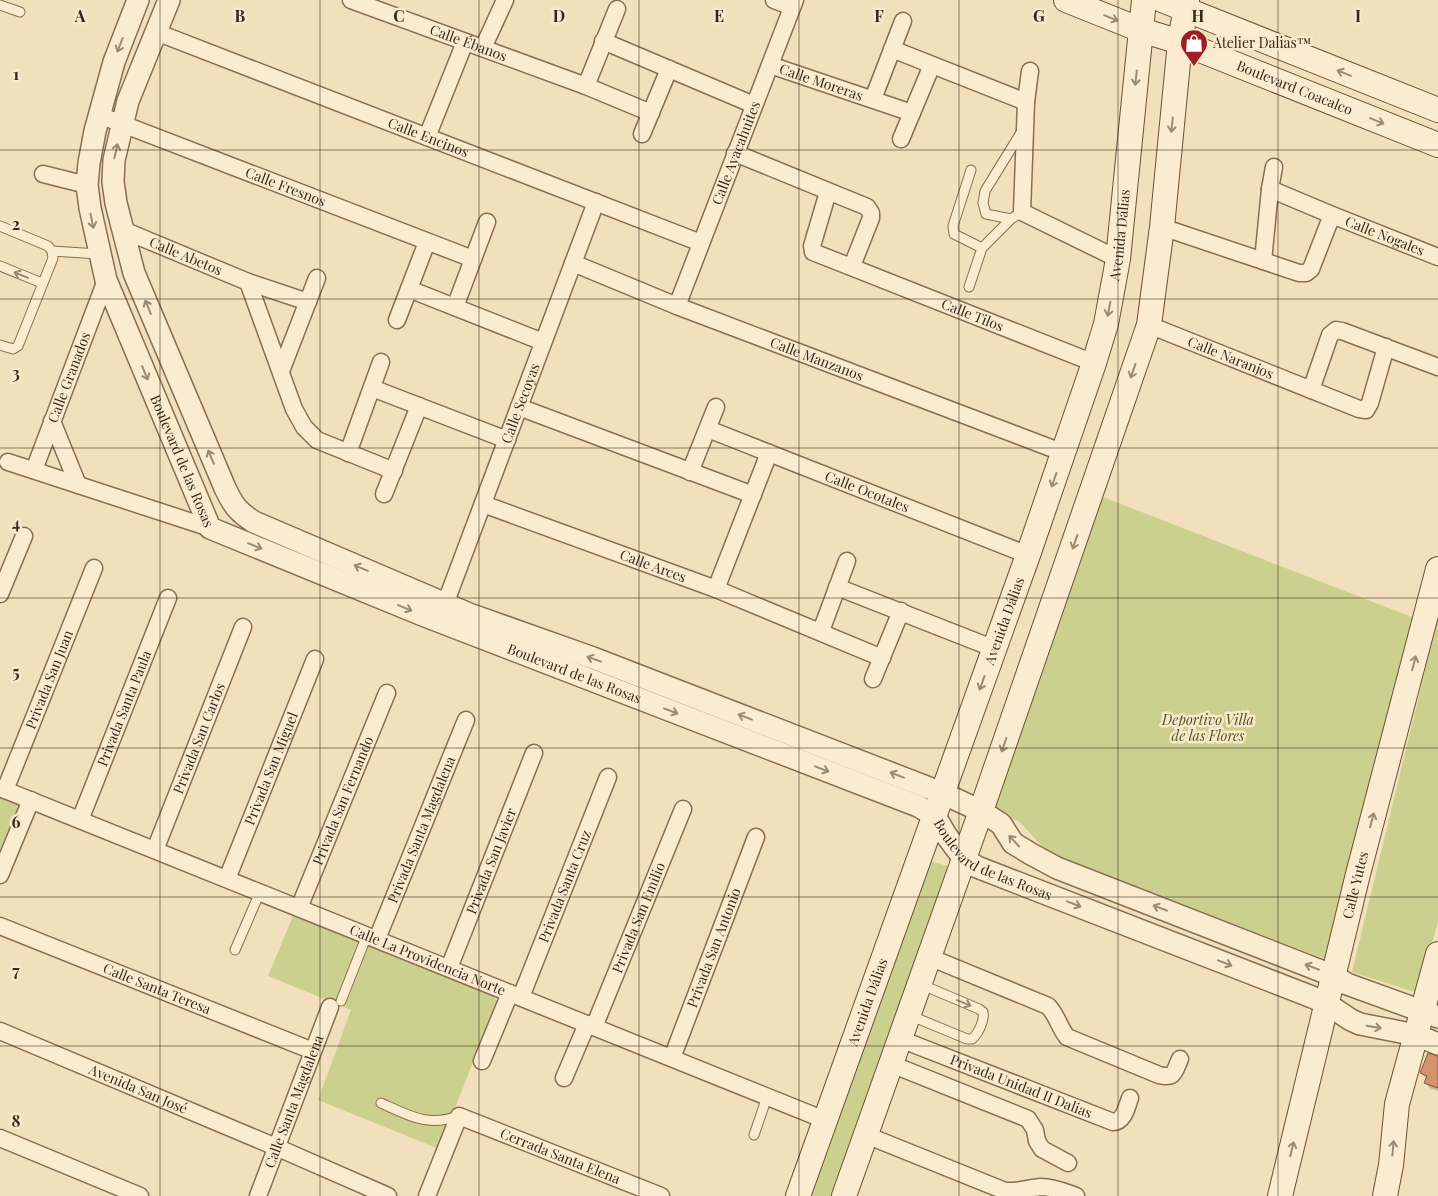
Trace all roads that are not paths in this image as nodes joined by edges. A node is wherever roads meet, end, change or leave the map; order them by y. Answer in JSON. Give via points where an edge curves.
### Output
{"nodes":[{"id":1,"x":138,"y":0,"type":"edge"},
{"id":2,"x":169,"y":0,"type":"edge"},
{"id":3,"x":351,"y":0,"type":"edge"},
{"id":4,"x":505,"y":0,"type":"edge"},
{"id":5,"x":774,"y":0,"type":"edge"},
{"id":6,"x":1066,"y":0,"type":"edge"},
{"id":7,"x":1144,"y":0,"type":"edge"},
{"id":8,"x":1162,"y":0,"type":"edge"},
{"id":9,"x":793,"y":4,"type":"edge"},
{"id":10,"x":0,"y":5,"type":"edge"},
{"id":11,"x":1186,"y":5,"type":"edge"},
{"id":12,"x":617,"y":9,"type":"dead end"},
{"id":13,"x":20,"y":12,"type":"dead end"},
{"id":14,"x":903,"y":21,"type":"dead end"},
{"id":15,"x":1141,"y":30,"type":"junction"},
{"id":16,"x":156,"y":32,"type":"junction"},
{"id":17,"x":603,"y":41,"type":"junction"},
{"id":18,"x":465,"y":42,"type":"junction"},
{"id":19,"x":1180,"y":42,"type":"junction"},
{"id":20,"x":483,"y":48,"type":"junction"},
{"id":21,"x":892,"y":49,"type":"junction"},
{"id":22,"x":770,"y":64,"type":"junction"},
{"id":23,"x":932,"y":65,"type":"junction"},
{"id":24,"x":669,"y":69,"type":"junction"},
{"id":25,"x":1030,"y":71,"type":"dead end"},
{"id":26,"x":586,"y":86,"type":"junction"},
{"id":27,"x":872,"y":99,"type":"junction"},
{"id":28,"x":1026,"y":102,"type":"junction"},
{"id":29,"x":754,"y":105,"type":"junction"},
{"id":30,"x":1438,"y":110,"type":"edge"},
{"id":31,"x":650,"y":113,"type":"junction"},
{"id":32,"x":912,"y":113,"type":"junction"},
{"id":33,"x":99,"y":115,"type":"junction"},
{"id":34,"x":123,"y":123,"type":"junction"},
{"id":35,"x":1026,"y":124,"type":"junction"},
{"id":36,"x":642,"y":134,"type":"dead end"},
{"id":37,"x":427,"y":137,"type":"junction"},
{"id":38,"x":901,"y":139,"type":"dead end"},
{"id":39,"x":1438,"y":145,"type":"edge"},
{"id":40,"x":736,"y":153,"type":"junction"},
{"id":41,"x":1274,"y":167,"type":"dead end"},
{"id":42,"x":971,"y":170,"type":"dead end"},
{"id":43,"x":43,"y":174,"type":"dead end"},
{"id":44,"x":87,"y":185,"type":"junction"},
{"id":45,"x":1270,"y":190,"type":"junction"},
{"id":46,"x":828,"y":192,"type":"junction"},
{"id":47,"x":596,"y":202,"type":"junction"},
{"id":48,"x":1016,"y":216,"type":"junction"},
{"id":49,"x":1332,"y":216,"type":"junction"},
{"id":50,"x":488,"y":222,"type":"dead end"},
{"id":51,"x":0,"y":226,"type":"edge"},
{"id":52,"x":1162,"y":227,"type":"junction"},
{"id":53,"x":122,"y":230,"type":"junction"},
{"id":54,"x":427,"y":242,"type":"junction"},
{"id":55,"x":701,"y":244,"type":"junction"},
{"id":56,"x":982,"y":248,"type":"junction"},
{"id":57,"x":52,"y":251,"type":"junction"},
{"id":58,"x":100,"y":254,"type":"junction"},
{"id":59,"x":1438,"y":256,"type":"edge"},
{"id":60,"x":473,"y":259,"type":"junction"},
{"id":61,"x":1118,"y":259,"type":"junction"},
{"id":62,"x":1263,"y":261,"type":"junction"},
{"id":63,"x":573,"y":263,"type":"junction"},
{"id":64,"x":0,"y":266,"type":"edge"},
{"id":65,"x":852,"y":266,"type":"junction"},
{"id":66,"x":317,"y":278,"type":"dead end"},
{"id":67,"x":106,"y":280,"type":"junction"},
{"id":68,"x":248,"y":282,"type":"junction"},
{"id":69,"x":42,"y":283,"type":"junction"},
{"id":70,"x":969,"y":287,"type":"dead end"},
{"id":71,"x":409,"y":289,"type":"junction"},
{"id":72,"x":308,"y":302,"type":"junction"},
{"id":73,"x":677,"y":306,"type":"junction"},
{"id":74,"x":455,"y":307,"type":"junction"},
{"id":75,"x":397,"y":320,"type":"dead end"},
{"id":76,"x":1149,"y":325,"type":"junction"},
{"id":77,"x":543,"y":342,"type":"junction"},
{"id":78,"x":0,"y":345,"type":"edge"},
{"id":79,"x":1386,"y":348,"type":"junction"},
{"id":80,"x":381,"y":362,"type":"dead end"},
{"id":81,"x":1094,"y":363,"type":"junction"},
{"id":82,"x":1438,"y":367,"type":"edge"},
{"id":83,"x":281,"y":371,"type":"junction"},
{"id":84,"x":372,"y":388,"type":"junction"},
{"id":85,"x":1311,"y":390,"type":"junction"},
{"id":86,"x":419,"y":406,"type":"junction"},
{"id":87,"x":519,"y":407,"type":"junction"},
{"id":88,"x":716,"y":407,"type":"dead end"},
{"id":89,"x":52,"y":421,"type":"junction"},
{"id":90,"x":708,"y":429,"type":"junction"},
{"id":91,"x":507,"y":440,"type":"junction"},
{"id":92,"x":1064,"y":452,"type":"junction"},
{"id":93,"x":348,"y":453,"type":"junction"},
{"id":94,"x":769,"y":453,"type":"junction"},
{"id":95,"x":8,"y":462,"type":"dead end"},
{"id":96,"x":34,"y":470,"type":"junction"},
{"id":97,"x":394,"y":470,"type":"junction"},
{"id":98,"x":690,"y":472,"type":"junction"},
{"id":99,"x":78,"y":485,"type":"junction"},
{"id":100,"x":384,"y":494,"type":"dead end"},
{"id":101,"x":753,"y":495,"type":"junction"},
{"id":102,"x":483,"y":504,"type":"junction"},
{"id":103,"x":210,"y":528,"type":"junction"},
{"id":104,"x":24,"y":536,"type":"dead end"},
{"id":105,"x":1028,"y":555,"type":"junction"},
{"id":106,"x":847,"y":561,"type":"dead end"},
{"id":107,"x":94,"y":568,"type":"dead end"},
{"id":108,"x":1438,"y":572,"type":"edge"},
{"id":109,"x":838,"y":587,"type":"junction"},
{"id":110,"x":716,"y":589,"type":"junction"},
{"id":111,"x":0,"y":594,"type":"edge"},
{"id":112,"x":168,"y":598,"type":"dead end"},
{"id":113,"x":901,"y":611,"type":"junction"},
{"id":114,"x":442,"y":612,"type":"junction"},
{"id":115,"x":243,"y":627,"type":"dead end"},
{"id":116,"x":821,"y":632,"type":"junction"},
{"id":117,"x":995,"y":649,"type":"junction"},
{"id":118,"x":882,"y":658,"type":"junction"},
{"id":119,"x":315,"y":659,"type":"dead end"},
{"id":120,"x":873,"y":679,"type":"dead end"},
{"id":121,"x":387,"y":693,"type":"dead end"},
{"id":122,"x":466,"y":720,"type":"dead end"},
{"id":123,"x":534,"y":753,"type":"dead end"},
{"id":124,"x":608,"y":777,"type":"dead end"},
{"id":125,"x":2,"y":789,"type":"edge"},
{"id":126,"x":942,"y":793,"type":"junction"},
{"id":127,"x":31,"y":800,"type":"junction"},
{"id":128,"x":683,"y":809,"type":"dead end"},
{"id":129,"x":981,"y":811,"type":"junction"},
{"id":130,"x":935,"y":816,"type":"junction"},
{"id":131,"x":80,"y":820,"type":"junction"},
{"id":132,"x":756,"y":838,"type":"dead end"},
{"id":133,"x":155,"y":850,"type":"junction"},
{"id":134,"x":964,"y":859,"type":"junction"},
{"id":135,"x":0,"y":875,"type":"edge"},
{"id":136,"x":227,"y":879,"type":"junction"},
{"id":137,"x":260,"y":892,"type":"junction"},
{"id":138,"x":300,"y":908,"type":"junction"},
{"id":139,"x":0,"y":926,"type":"edge"},
{"id":140,"x":372,"y":937,"type":"junction"},
{"id":141,"x":235,"y":950,"type":"dead end"},
{"id":142,"x":1438,"y":954,"type":"edge"},
{"id":143,"x":929,"y":957,"type":"junction"},
{"id":144,"x":449,"y":968,"type":"junction"},
{"id":145,"x":1334,"y":976,"type":"junction"},
{"id":146,"x":920,"y":984,"type":"junction"},
{"id":147,"x":515,"y":995,"type":"junction"},
{"id":148,"x":335,"y":1004,"type":"joint"},
{"id":149,"x":1327,"y":1004,"type":"junction"},
{"id":150,"x":1430,"y":1014,"type":"edge"},
{"id":151,"x":909,"y":1015,"type":"junction"},
{"id":152,"x":590,"y":1025,"type":"junction"},
{"id":153,"x":0,"y":1031,"type":"edge"},
{"id":154,"x":1416,"y":1035,"type":"junction"},
{"id":155,"x":900,"y":1039,"type":"junction"},
{"id":156,"x":1438,"y":1044,"type":"edge"},
{"id":157,"x":313,"y":1051,"type":"junction"},
{"id":158,"x":672,"y":1058,"type":"junction"},
{"id":159,"x":1180,"y":1059,"type":"dead end"},
{"id":160,"x":482,"y":1060,"type":"dead end"},
{"id":161,"x":891,"y":1064,"type":"junction"},
{"id":162,"x":564,"y":1078,"type":"dead end"},
{"id":163,"x":768,"y":1097,"type":"junction"},
{"id":164,"x":1130,"y":1098,"type":"dead end"},
{"id":165,"x":381,"y":1104,"type":"dead end"},
{"id":166,"x":460,"y":1116,"type":"junction"},
{"id":167,"x":825,"y":1120,"type":"junction"},
{"id":168,"x":866,"y":1135,"type":"junction"},
{"id":169,"x":754,"y":1136,"type":"dead end"},
{"id":170,"x":0,"y":1138,"type":"edge"},
{"id":171,"x":276,"y":1147,"type":"junction"},
{"id":172,"x":1068,"y":1163,"type":"dead end"},
{"id":173,"x":140,"y":1196,"type":"edge"},
{"id":174,"x":258,"y":1196,"type":"edge"},
{"id":175,"x":388,"y":1196,"type":"edge"},
{"id":176,"x":427,"y":1196,"type":"edge"},
{"id":177,"x":661,"y":1196,"type":"edge"},
{"id":178,"x":798,"y":1196,"type":"edge"},
{"id":179,"x":844,"y":1196,"type":"edge"},
{"id":180,"x":1076,"y":1196,"type":"edge"},
{"id":181,"x":1280,"y":1196,"type":"edge"},
{"id":182,"x":1385,"y":1196,"type":"edge"}],
"edges":[{"from":1,"to":33,"type":"street","name":"Boulevard de las Rosas","one_way":true,"via":[[114,62]]},
{"from":2,"to":16,"type":"street","name":"Boulevard de las Rosas"},
{"from":3,"to":18,"type":"street","name":"Calle Ébanos"},
{"from":4,"to":20,"type":"street"},
{"from":5,"to":9,"type":"street"},
{"from":6,"to":15,"type":"main road","name":"Boulevard Coacalco","one_way":true},
{"from":7,"to":15,"type":"main road","name":"Avenida Dálias"},
{"from":8,"to":11,"type":"main road"},
{"from":9,"to":22,"type":"street","name":"Calle Ayacahuites"},
{"from":10,"to":13,"type":"lane"},
{"from":11,"to":19,"type":"main road"},
{"from":30,"to":11,"type":"main road","one_way":true},
{"from":12,"to":17,"type":"street"},
{"from":14,"to":21,"type":"street","name":"Calle Moreras"},
{"from":15,"to":19,"type":"main road","name":"Boulevard Coacalco"},
{"from":15,"to":61,"type":"main road","name":"Avenida Dálias","one_way":true},
{"from":16,"to":34,"type":"street","name":"Boulevard de las Rosas","via":[[128,101]]},
{"from":16,"to":37,"type":"street","name":"Calle Encinos"},
{"from":17,"to":24,"type":"street"},
{"from":17,"to":26,"type":"street"},
{"from":18,"to":20,"type":"street","name":"Calle Ébanos"},
{"from":18,"to":37,"type":"street"},
{"from":19,"to":39,"type":"main road","name":"Boulevard Coacalco","one_way":true},
{"from":19,"to":52,"type":"main road","one_way":true},
{"from":20,"to":26,"type":"street","name":"Calle Ébanos"},
{"from":21,"to":23,"type":"street"},
{"from":21,"to":27,"type":"street","name":"Calle Moreras"},
{"from":22,"to":27,"type":"street","name":"Calle Moreras"},
{"from":22,"to":29,"type":"street","name":"Calle Ayacahuites"},
{"from":23,"to":28,"type":"street"},
{"from":23,"to":32,"type":"street"},
{"from":24,"to":29,"type":"street"},
{"from":24,"to":31,"type":"street"},
{"from":25,"to":28,"type":"street"},
{"from":26,"to":31,"type":"street","name":"Calle Ébanos"},
{"from":27,"to":32,"type":"street","name":"Calle Moreras"},
{"from":28,"to":35,"type":"street"},
{"from":29,"to":40,"type":"street","name":"Calle Ayacahuites"},
{"from":31,"to":36,"type":"street"},
{"from":32,"to":38,"type":"street"},
{"from":33,"to":34,"type":"street","name":"Calle Fresnos"},
{"from":33,"to":44,"type":"street","name":"Boulevard de las Rosas","via":[[88,163]]},
{"from":53,"to":34,"type":"street","name":"Boulevard de las Rosas","one_way":true,"via":[[113,182],[114,160]]},
{"from":34,"to":54,"type":"street","name":"Calle Fresnos"},
{"from":35,"to":48,"type":"street"},
{"from":35,"to":48,"type":"lane","via":[[984,191],[986,214]]},
{"from":37,"to":47,"type":"street","name":"Calle Encinos"},
{"from":40,"to":46,"type":"street"},
{"from":40,"to":55,"type":"street","name":"Calle Ayacahuites"},
{"from":41,"to":45,"type":"street"},
{"from":42,"to":56,"type":"lane","via":[[953,226],[954,234]]},
{"from":43,"to":44,"type":"street"},
{"from":44,"to":58,"type":"street","name":"Boulevard de las Rosas","one_way":true},
{"from":45,"to":49,"type":"street","name":"Calle Nogales"},
{"from":45,"to":62,"type":"street"},
{"from":46,"to":65,"type":"street","name":"Calle Tilos","via":[[813,252]]},
{"from":46,"to":65,"type":"street","via":[[867,207],[870,213],[871,218]]},
{"from":47,"to":55,"type":"street","name":"Calle Encinos"},
{"from":47,"to":63,"type":"street","name":"Calle Secoyas"},
{"from":48,"to":56,"type":"lane"},
{"from":48,"to":61,"type":"street"},
{"from":49,"to":59,"type":"street","name":"Calle Nogales"},
{"from":49,"to":62,"type":"street","name":"Calle Nogales","via":[[1311,269],[1306,273]]},
{"from":50,"to":60,"type":"street"},
{"from":51,"to":57,"type":"lane","via":[[48,246]]},
{"from":52,"to":62,"type":"street","name":"Calle Nogales"},
{"from":52,"to":76,"type":"main road"},
{"from":53,"to":68,"type":"street","name":"Calle Abetos"},
{"from":114,"to":53,"type":"street","name":"Boulevard de las Rosas","one_way":true,"via":[[241,514],[231,502],[172,364],[134,273]]},
{"from":54,"to":60,"type":"street","name":"Calle Fresnos"},
{"from":54,"to":71,"type":"street"},
{"from":55,"to":73,"type":"street","name":"Calle Ayacahuites"},
{"from":56,"to":70,"type":"lane"},
{"from":57,"to":58,"type":"lane"},
{"from":57,"to":69,"type":"lane"},
{"from":58,"to":67,"type":"street","name":"Boulevard de las Rosas"},
{"from":60,"to":74,"type":"street"},
{"from":61,"to":81,"type":"main road","name":"Avenida Dálias","one_way":true,"via":[[1106,324]]},
{"from":63,"to":73,"type":"street","name":"Calle Manzanos"},
{"from":63,"to":77,"type":"street","name":"Calle Secoyas"},
{"from":69,"to":64,"type":"lane","one_way":true},
{"from":65,"to":81,"type":"street","name":"Calle Tilos"},
{"from":66,"to":72,"type":"street"},
{"from":67,"to":89,"type":"street","name":"Calle Granados"},
{"from":67,"to":103,"type":"street","name":"Boulevard de las Rosas","one_way":true},
{"from":68,"to":72,"type":"street","name":"Calle Abetos"},
{"from":68,"to":83,"type":"street"},
{"from":69,"to":78,"type":"lane","via":[[18,346],[13,349]]},
{"from":71,"to":74,"type":"street"},
{"from":71,"to":75,"type":"street"},
{"from":72,"to":83,"type":"street"},
{"from":73,"to":92,"type":"street","name":"Calle Manzanos"},
{"from":74,"to":77,"type":"street"},
{"from":76,"to":85,"type":"street","name":"Calle Naranjos"},
{"from":76,"to":129,"type":"main road","one_way":true},
{"from":77,"to":87,"type":"street","name":"Calle Secoyas"},
{"from":79,"to":82,"type":"street"},
{"from":79,"to":85,"type":"street","via":[[1336,330],[1330,335]]},
{"from":79,"to":85,"type":"street","name":"Calle Naranjos","via":[[1366,410]]},
{"from":80,"to":84,"type":"street"},
{"from":81,"to":92,"type":"main road","name":"Avenida Dálias"},
{"from":83,"to":93,"type":"street","via":[[304,427],[317,440]]},
{"from":84,"to":86,"type":"street"},
{"from":84,"to":93,"type":"street"},
{"from":86,"to":91,"type":"street"},
{"from":86,"to":97,"type":"street"},
{"from":87,"to":91,"type":"street","name":"Calle Secoyas"},
{"from":87,"to":98,"type":"street"},
{"from":88,"to":90,"type":"street"},
{"from":89,"to":96,"type":"street"},
{"from":89,"to":99,"type":"street","name":"Calle Granados"},
{"from":90,"to":94,"type":"street","name":"Calle Ocotales"},
{"from":90,"to":98,"type":"street"},
{"from":91,"to":102,"type":"street","name":"Calle Secoyas"},
{"from":92,"to":105,"type":"main road","name":"Avenida Dálias","one_way":true},
{"from":93,"to":97,"type":"street"},
{"from":94,"to":101,"type":"street"},
{"from":94,"to":105,"type":"street","name":"Calle Ocotales"},
{"from":95,"to":96,"type":"street"},
{"from":96,"to":99,"type":"street"},
{"from":97,"to":100,"type":"street"},
{"from":98,"to":101,"type":"street"},
{"from":99,"to":103,"type":"street"},
{"from":101,"to":110,"type":"street"},
{"from":102,"to":110,"type":"street","name":"Calle Arces"},
{"from":102,"to":114,"type":"street","name":"Calle Secoyas"},
{"from":103,"to":114,"type":"street","name":"Boulevard de las Rosas","one_way":true},
{"from":104,"to":111,"type":"street"},
{"from":105,"to":117,"type":"main road","name":"Avenida Dálias"},
{"from":106,"to":109,"type":"street"},
{"from":107,"to":125,"type":"street","name":"Privada San Juan"},
{"from":145,"to":108,"type":"main road","name":"Calle Yutes","one_way":true},
{"from":109,"to":113,"type":"street"},
{"from":109,"to":116,"type":"street"},
{"from":110,"to":116,"type":"street","name":"Calle Arces"},
{"from":112,"to":131,"type":"street","name":"Privada Santa Paula"},
{"from":113,"to":117,"type":"street"},
{"from":113,"to":118,"type":"street"},
{"from":126,"to":114,"type":"street","name":"Boulevard de las Rosas","one_way":true,"via":[[593,658],[468,614]]},
{"from":114,"to":130,"type":"street","name":"Boulevard de las Rosas","one_way":true,"via":[[908,802]]},
{"from":115,"to":133,"type":"street","name":"Privada San Carlos"},
{"from":116,"to":118,"type":"street","name":"Calle Arces"},
{"from":117,"to":126,"type":"main road","name":"Avenida Dálias","one_way":true},
{"from":118,"to":120,"type":"street"},
{"from":119,"to":136,"type":"street","name":"Privada San Miguel"},
{"from":121,"to":138,"type":"street","name":"Privada San Fernando"},
{"from":122,"to":140,"type":"street","name":"Privada Santa Magdalena"},
{"from":123,"to":144,"type":"street","name":"Privada San Javier"},
{"from":124,"to":147,"type":"street","name":"Privada Santa Cruz"},
{"from":125,"to":127,"type":"street","name":"Calle La Providencia Norte"},
{"from":126,"to":129,"type":"street","name":"Boulevard de las Rosas"},
{"from":126,"to":130,"type":"main road","name":"Avenida Dálias"},
{"from":127,"to":131,"type":"street","name":"Calle La Providencia Norte"},
{"from":127,"to":135,"type":"street"},
{"from":128,"to":152,"type":"street","name":"Privada San Emilio"},
{"from":129,"to":134,"type":"main road"},
{"from":145,"to":129,"type":"street","name":"Boulevard de las Rosas","one_way":true,"via":[[1057,868],[1013,843],[1001,824]]},
{"from":130,"to":134,"type":"street","name":"Boulevard de las Rosas"},
{"from":130,"to":167,"type":"main road","name":"Avenida Dálias"},
{"from":131,"to":133,"type":"street","name":"Calle La Providencia Norte"},
{"from":132,"to":158,"type":"street","name":"Privada San Antonio"},
{"from":133,"to":136,"type":"street","name":"Calle La Providencia Norte"},
{"from":134,"to":143,"type":"main road"},
{"from":134,"to":149,"type":"street","name":"Boulevard de las Rosas","one_way":true,"via":[[977,867]]},
{"from":136,"to":137,"type":"street","name":"Calle La Providencia Norte"},
{"from":137,"to":138,"type":"street","name":"Calle La Providencia Norte"},
{"from":137,"to":141,"type":"lane"},
{"from":138,"to":140,"type":"street","name":"Calle La Providencia Norte"},
{"from":139,"to":157,"type":"street","name":"Calle Santa Teresa"},
{"from":140,"to":144,"type":"street","name":"Calle La Providencia Norte"},
{"from":140,"to":148,"type":"lane"},
{"from":142,"to":150,"type":"main road"},
{"from":143,"to":146,"type":"main road"},
{"from":143,"to":159,"type":"street","via":[[1048,1006],[1067,1037],[1159,1075],[1173,1075]]},
{"from":144,"to":147,"type":"street","name":"Calle La Providencia Norte"},
{"from":145,"to":149,"type":"main road","name":"Calle Yutes"},
{"from":145,"to":150,"type":"street","name":"Boulevard de las Rosas","via":[[1347,984]]},
{"from":146,"to":151,"type":"main road"},
{"from":146,"to":151,"type":"lane","one_way":true,"via":[[979,1009],[984,1017],[976,1036],[967,1039]]},
{"from":147,"to":152,"type":"street","name":"Calle La Providencia Norte"},
{"from":147,"to":160,"type":"street","name":"Privada Santa Cruz"},
{"from":148,"to":157,"type":"street","name":"Calle Santa Magdalena"},
{"from":149,"to":154,"type":"street","name":"Boulevard de las Rosas","one_way":true,"via":[[1360,1024]]},
{"from":181,"to":149,"type":"main road","name":"Calle Yutes","one_way":true},
{"from":150,"to":154,"type":"main road"},
{"from":151,"to":155,"type":"main road"},
{"from":152,"to":158,"type":"street","name":"Calle La Providencia Norte"},
{"from":152,"to":162,"type":"street","name":"Privada San Emilio"},
{"from":153,"to":171,"type":"street","name":"Avenida San José"},
{"from":154,"to":156,"type":"street","name":"Boulevard de las Rosas"},
{"from":182,"to":154,"type":"main road","one_way":true,"via":[[1397,1104]]},
{"from":155,"to":161,"type":"main road"},
{"from":155,"to":164,"type":"street","name":"Privada Unidad II Dalias","via":[[1113,1122],[1121,1119]]},
{"from":157,"to":171,"type":"street","name":"Calle Santa Magdalena"},
{"from":158,"to":163,"type":"street","name":"Calle La Providencia Norte"},
{"from":161,"to":168,"type":"main road"},
{"from":161,"to":172,"type":"street","via":[[1028,1119],[1042,1149]]},
{"from":163,"to":167,"type":"street","name":"Calle La Providencia Norte"},
{"from":163,"to":169,"type":"lane"},
{"from":165,"to":166,"type":"lane","via":[[422,1121]]},
{"from":166,"to":176,"type":"street"},
{"from":166,"to":177,"type":"street","name":"Cerrada Santa Elena"},
{"from":167,"to":178,"type":"main road","name":"Avenida Dálias"},
{"from":168,"to":179,"type":"main road"},
{"from":168,"to":180,"type":"street","via":[[1005,1191],[1040,1187]]},
{"from":170,"to":173,"type":"street"},
{"from":171,"to":174,"type":"street","name":"Calle Santa Magdalena"},
{"from":171,"to":175,"type":"street","name":"Avenida San José"}]}
